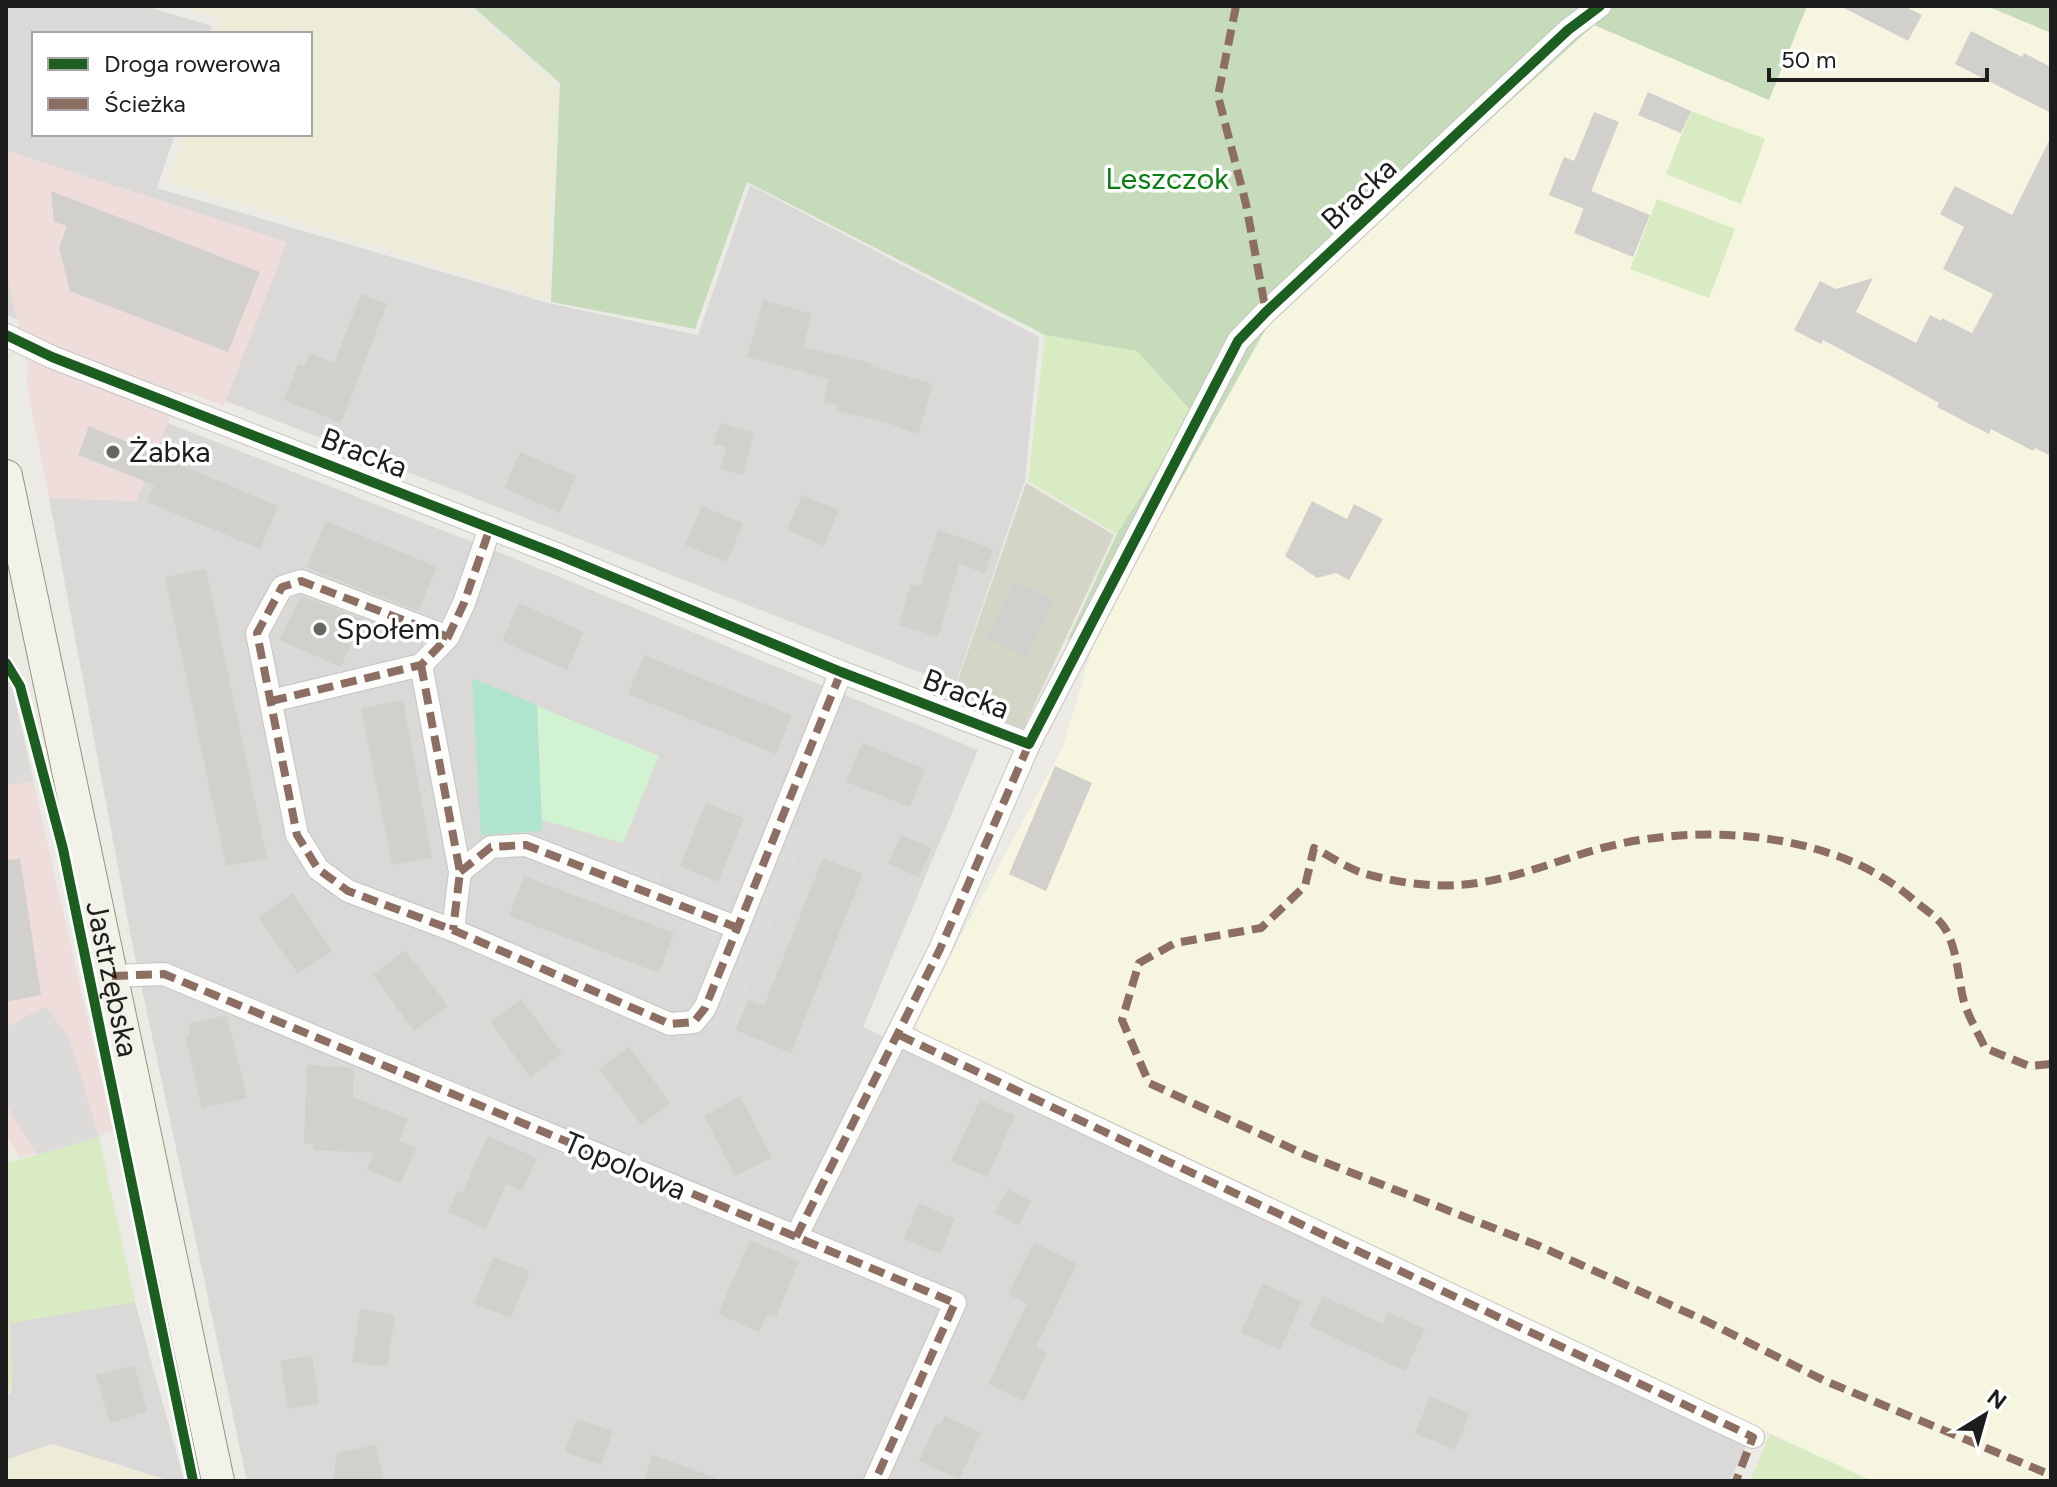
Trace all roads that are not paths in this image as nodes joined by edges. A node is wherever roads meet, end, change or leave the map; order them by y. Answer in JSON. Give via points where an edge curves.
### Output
{"nodes":[{"id":1,"x":1600,"y":6,"type":"edge"},
{"id":2,"x":6,"y":335,"type":"edge"},
{"id":3,"x":6,"y":476,"type":"edge"},
{"id":4,"x":490,"y":528,"type":"junction"},
{"id":5,"x":448,"y":637,"type":"junction"},
{"id":6,"x":421,"y":665,"type":"junction"},
{"id":7,"x":841,"y":672,"type":"junction"},
{"id":8,"x":271,"y":701,"type":"junction"},
{"id":9,"x":1029,"y":744,"type":"junction"},
{"id":10,"x":460,"y":872,"type":"junction"},
{"id":11,"x":738,"y":928,"type":"junction"},
{"id":12,"x":453,"y":930,"type":"junction"},
{"id":13,"x":112,"y":976,"type":"junction"},
{"id":14,"x":899,"y":1035,"type":"junction"},
{"id":15,"x":796,"y":1237,"type":"junction"},
{"id":16,"x":1753,"y":1437,"type":"dead end"},
{"id":17,"x":218,"y":1481,"type":"edge"},
{"id":18,"x":875,"y":1481,"type":"edge"}],
"edges":[{"from":1,"to":9,"type":"street","name":"Bracka","via":[[1568,30],[1238,341]]},
{"from":2,"to":4,"type":"street","name":"Bracka"},
{"from":3,"to":13,"type":"main road","name":"Jastrzębska"},
{"from":4,"to":5,"type":"street"},
{"from":4,"to":7,"type":"street","name":"Bracka"},
{"from":5,"to":6,"type":"street"},
{"from":5,"to":8,"type":"street","via":[[301,581],[282,587],[257,633]]},
{"from":6,"to":8,"type":"street"},
{"from":6,"to":10,"type":"street"},
{"from":7,"to":9,"type":"street","name":"Bracka"},
{"from":7,"to":11,"type":"street"},
{"from":8,"to":12,"type":"street","via":[[297,835],[318,869],[348,891]]},
{"from":9,"to":14,"type":"street"},
{"from":10,"to":11,"type":"street","via":[[491,847],[526,845]]},
{"from":10,"to":12,"type":"street"},
{"from":11,"to":12,"type":"street","via":[[705,1008],[694,1022],[670,1024]]},
{"from":13,"to":15,"type":"street","name":"Topolowa","via":[[164,974]]},
{"from":13,"to":17,"type":"main road","name":"Jastrzębska"},
{"from":14,"to":15,"type":"street"},
{"from":14,"to":16,"type":"street"},
{"from":15,"to":18,"type":"street","name":"Topolowa","via":[[955,1303]]}]}
